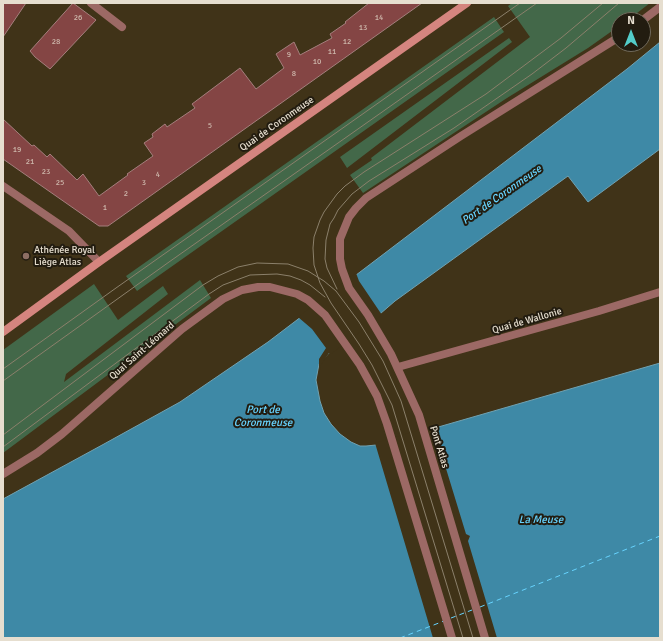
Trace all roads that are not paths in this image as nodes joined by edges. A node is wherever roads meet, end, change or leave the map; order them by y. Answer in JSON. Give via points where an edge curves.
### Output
{"nodes":[{"id":1,"x":90,"y":3,"type":"edge"},
{"id":2,"x":467,"y":3,"type":"edge"},
{"id":3,"x":660,"y":7,"type":"edge"},
{"id":4,"x":651,"y":14,"type":"edge"},
{"id":5,"x":122,"y":27,"type":"dead end"},
{"id":6,"x":611,"y":43,"type":"edge"},
{"id":7,"x":3,"y":186,"type":"edge"},
{"id":8,"x":99,"y":262,"type":"junction"},
{"id":9,"x":660,"y":292,"type":"edge"},
{"id":10,"x":3,"y":332,"type":"edge"},
{"id":11,"x":398,"y":368,"type":"junction"},
{"id":12,"x":3,"y":474,"type":"edge"},
{"id":13,"x":452,"y":638,"type":"edge"},
{"id":14,"x":485,"y":638,"type":"edge"}],
"edges":[{"from":1,"to":5,"type":"street"},
{"from":2,"to":8,"type":"main road","name":"Quai de Coronmeuse"},
{"from":3,"to":4,"type":"street"},
{"from":6,"to":11,"type":"street","name":"Pont Atlas","via":[[460,136],[366,198],[349,217],[339,246],[343,275]]},
{"from":7,"to":8,"type":"street","via":[[69,231]]},
{"from":8,"to":10,"type":"main road"},
{"from":9,"to":11,"type":"street","name":"Quai de Wallonie"},
{"from":11,"to":14,"type":"street","name":"Pont Atlas","via":[[419,415]]},
{"from":12,"to":13,"type":"street","name":"Quai Saint-Léonard","via":[[38,453],[62,434],[182,329],[223,299],[242,290],[258,287],[289,291],[308,300],[325,315],[370,382],[387,424]]}]}
